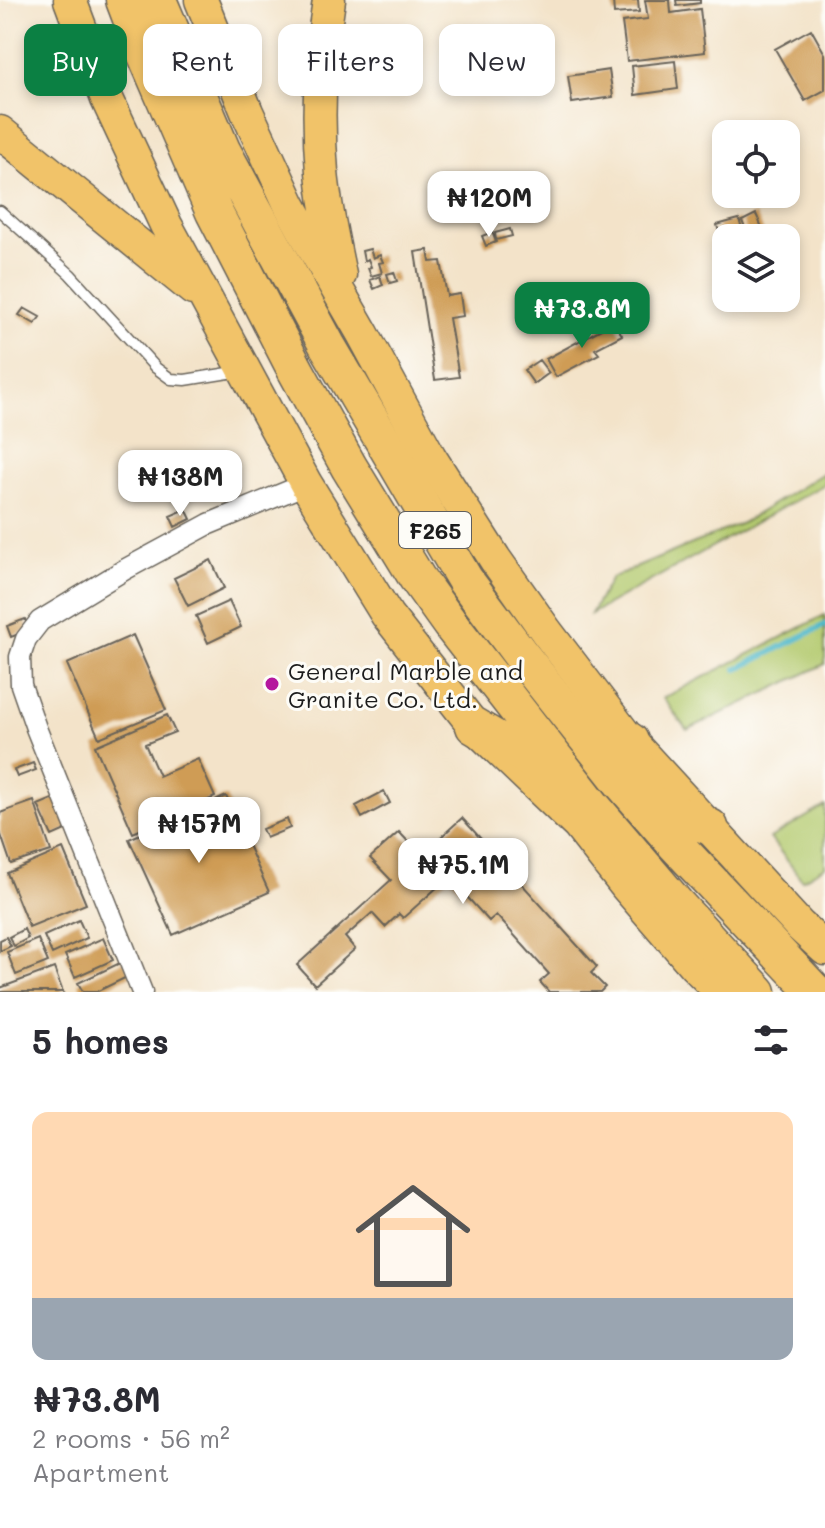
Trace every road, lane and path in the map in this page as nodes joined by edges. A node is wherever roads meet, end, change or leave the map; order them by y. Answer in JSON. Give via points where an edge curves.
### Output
{"nodes":[{"id":1,"x":70,"y":0,"type":"edge"},
{"id":2,"x":124,"y":0,"type":"edge"},
{"id":3,"x":158,"y":0,"type":"edge"},
{"id":4,"x":201,"y":0,"type":"edge"},
{"id":5,"x":329,"y":0,"type":"edge"},
{"id":6,"x":0,"y":132,"type":"edge"},
{"id":7,"x":0,"y":211,"type":"edge"},
{"id":8,"x":207,"y":300,"type":"junction"},
{"id":9,"x":363,"y":334,"type":"junction"},
{"id":10,"x":242,"y":368,"type":"junction"},
{"id":11,"x":306,"y":484,"type":"junction"},
{"id":12,"x":507,"y":696,"type":"junction"},
{"id":13,"x":474,"y":726,"type":"junction"},
{"id":14,"x":527,"y":757,"type":"junction"},
{"id":15,"x":626,"y":772,"type":"junction"},
{"id":16,"x":591,"y":817,"type":"junction"},
{"id":17,"x":710,"y":827,"type":"junction"},
{"id":18,"x":825,"y":949,"type":"edge"},
{"id":19,"x":142,"y":992,"type":"edge"},
{"id":20,"x":721,"y":992,"type":"edge"},
{"id":21,"x":758,"y":992,"type":"edge"},
{"id":22,"x":815,"y":992,"type":"edge"}],
"edges":[{"from":1,"to":8,"type":"main road","via":[[107,99]]},
{"from":2,"to":12,"type":"highway","number":"F265","via":[[214,212],[295,369],[417,578]]},
{"from":3,"to":15,"type":"highway","number":"F265","via":[[222,150],[334,358],[465,580],[521,655]]},
{"from":4,"to":9,"type":"main road","via":[[290,205]]},
{"from":5,"to":9,"type":"main road","via":[[322,172],[340,276]]},
{"from":6,"to":8,"type":"main road"},
{"from":7,"to":10,"type":"lane","via":[[70,274],[171,379]]},
{"from":8,"to":10,"type":"main road"},
{"from":9,"to":15,"type":"main road","via":[[430,457],[546,631]]},
{"from":10,"to":11,"type":"main road"},
{"from":11,"to":13,"type":"main road","via":[[387,615]]},
{"from":11,"to":19,"type":"street","via":[[209,524],[40,621],[20,657],[21,685],[36,728]]},
{"from":12,"to":14,"type":"highway"},
{"from":12,"to":16,"type":"highway","number":"F265"},
{"from":13,"to":14,"type":"highway"},
{"from":13,"to":16,"type":"main road"},
{"from":14,"to":16,"type":"highway"},
{"from":15,"to":16,"type":"highway"},
{"from":15,"to":17,"type":"highway"},
{"from":15,"to":17,"type":"main road"},
{"from":15,"to":22,"type":"highway","via":[[676,845]]},
{"from":16,"to":20,"type":"main road","via":[[625,885]]},
{"from":16,"to":21,"type":"highway","number":"F265"},
{"from":17,"to":18,"type":"main road"}]}
